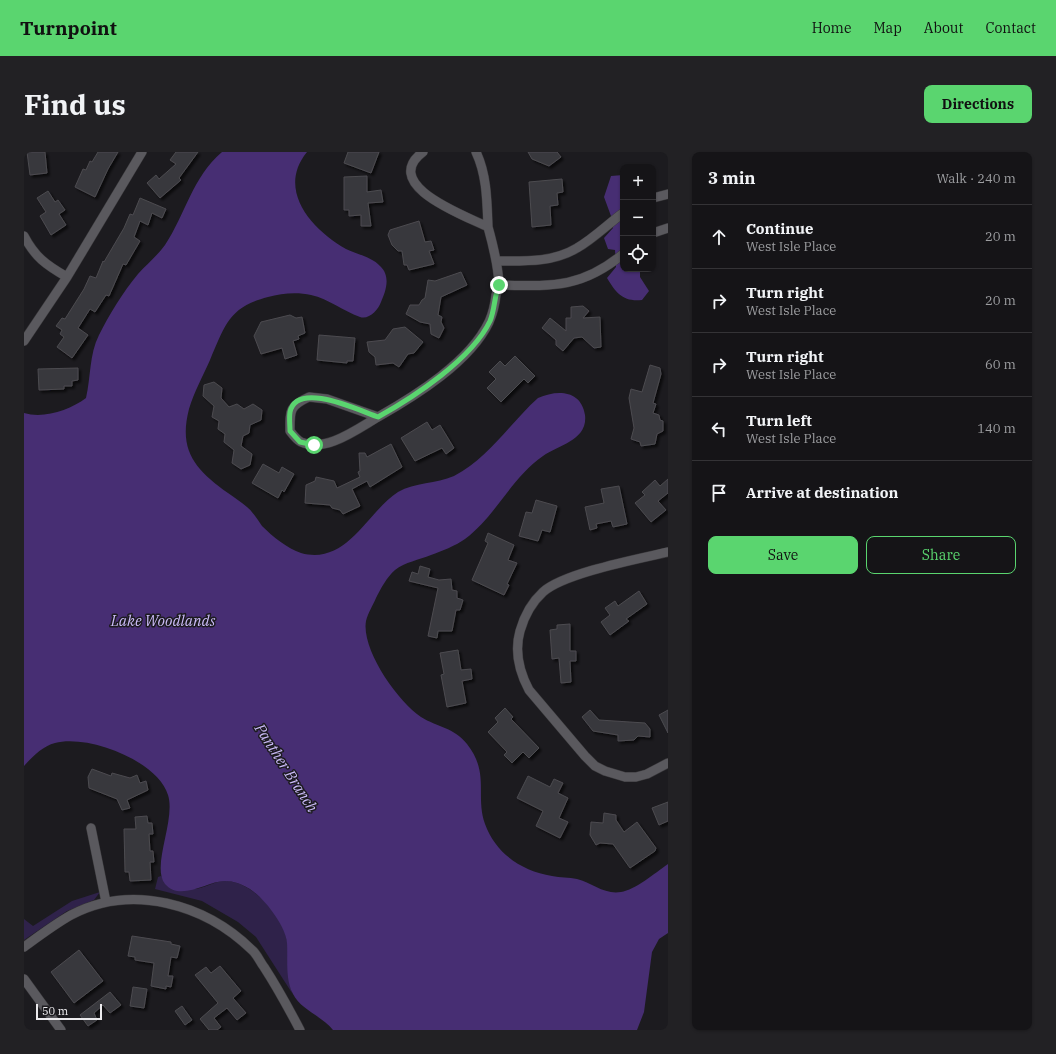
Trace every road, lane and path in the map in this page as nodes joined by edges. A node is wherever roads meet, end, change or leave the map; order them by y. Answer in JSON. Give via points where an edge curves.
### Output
{"nodes":[{"id":1,"x":142,"y":152,"type":"edge"},
{"id":2,"x":423,"y":152,"type":"edge"},
{"id":3,"x":476,"y":152,"type":"edge"},
{"id":4,"x":668,"y":194,"type":"edge"},
{"id":5,"x":656,"y":197,"type":"edge"},
{"id":6,"x":620,"y":215,"type":"edge"},
{"id":7,"x":488,"y":227,"type":"junction"},
{"id":8,"x":668,"y":228,"type":"edge"},
{"id":9,"x":656,"y":232,"type":"edge"},
{"id":10,"x":24,"y":236,"type":"edge"},
{"id":11,"x":620,"y":256,"type":"edge"},
{"id":12,"x":496,"y":262,"type":"junction"},
{"id":13,"x":67,"y":277,"type":"junction"},
{"id":14,"x":499,"y":285,"type":"junction"},
{"id":15,"x":24,"y":341,"type":"edge"},
{"id":16,"x":378,"y":417,"type":"junction"},
{"id":17,"x":668,"y":552,"type":"edge"},
{"id":18,"x":668,"y":763,"type":"edge"},
{"id":19,"x":91,"y":828,"type":"dead end"},
{"id":20,"x":106,"y":902,"type":"junction"},
{"id":21,"x":24,"y":947,"type":"edge"},
{"id":22,"x":24,"y":979,"type":"edge"},
{"id":23,"x":61,"y":1030,"type":"edge"},
{"id":24,"x":300,"y":1030,"type":"edge"}],
"edges":[{"from":1,"to":13,"type":"street"},
{"from":2,"to":7,"type":"street","via":[[415,158],[410,169],[413,180],[423,193]]},
{"from":3,"to":7,"type":"street","via":[[484,177]]},
{"from":4,"to":5,"type":"street"},
{"from":6,"to":12,"type":"street","via":[[576,248],[558,256],[535,261]]},
{"from":7,"to":12,"type":"street"},
{"from":8,"to":9,"type":"street"},
{"from":10,"to":13,"type":"street","via":[[38,257]]},
{"from":11,"to":14,"type":"street","via":[[599,272],[581,280],[556,285]]},
{"from":12,"to":14,"type":"street"},
{"from":13,"to":15,"type":"street"},
{"from":14,"to":16,"type":"street","via":[[489,321],[469,351],[452,367],[403,403]]},
{"from":16,"to":16,"type":"street","via":[[327,399],[309,397],[297,402],[290,411],[290,431],[300,442],[314,445],[341,438]]},
{"from":17,"to":18,"type":"street","via":[[558,582],[544,591],[528,612],[518,640],[519,665],[522,678],[529,690],[595,766],[614,775],[636,777]]},
{"from":19,"to":20,"type":"street"},
{"from":20,"to":21,"type":"street","via":[[72,914]]},
{"from":20,"to":24,"type":"street","via":[[125,899],[159,901],[194,910],[223,927],[253,950]]},
{"from":22,"to":23,"type":"street"}]}
